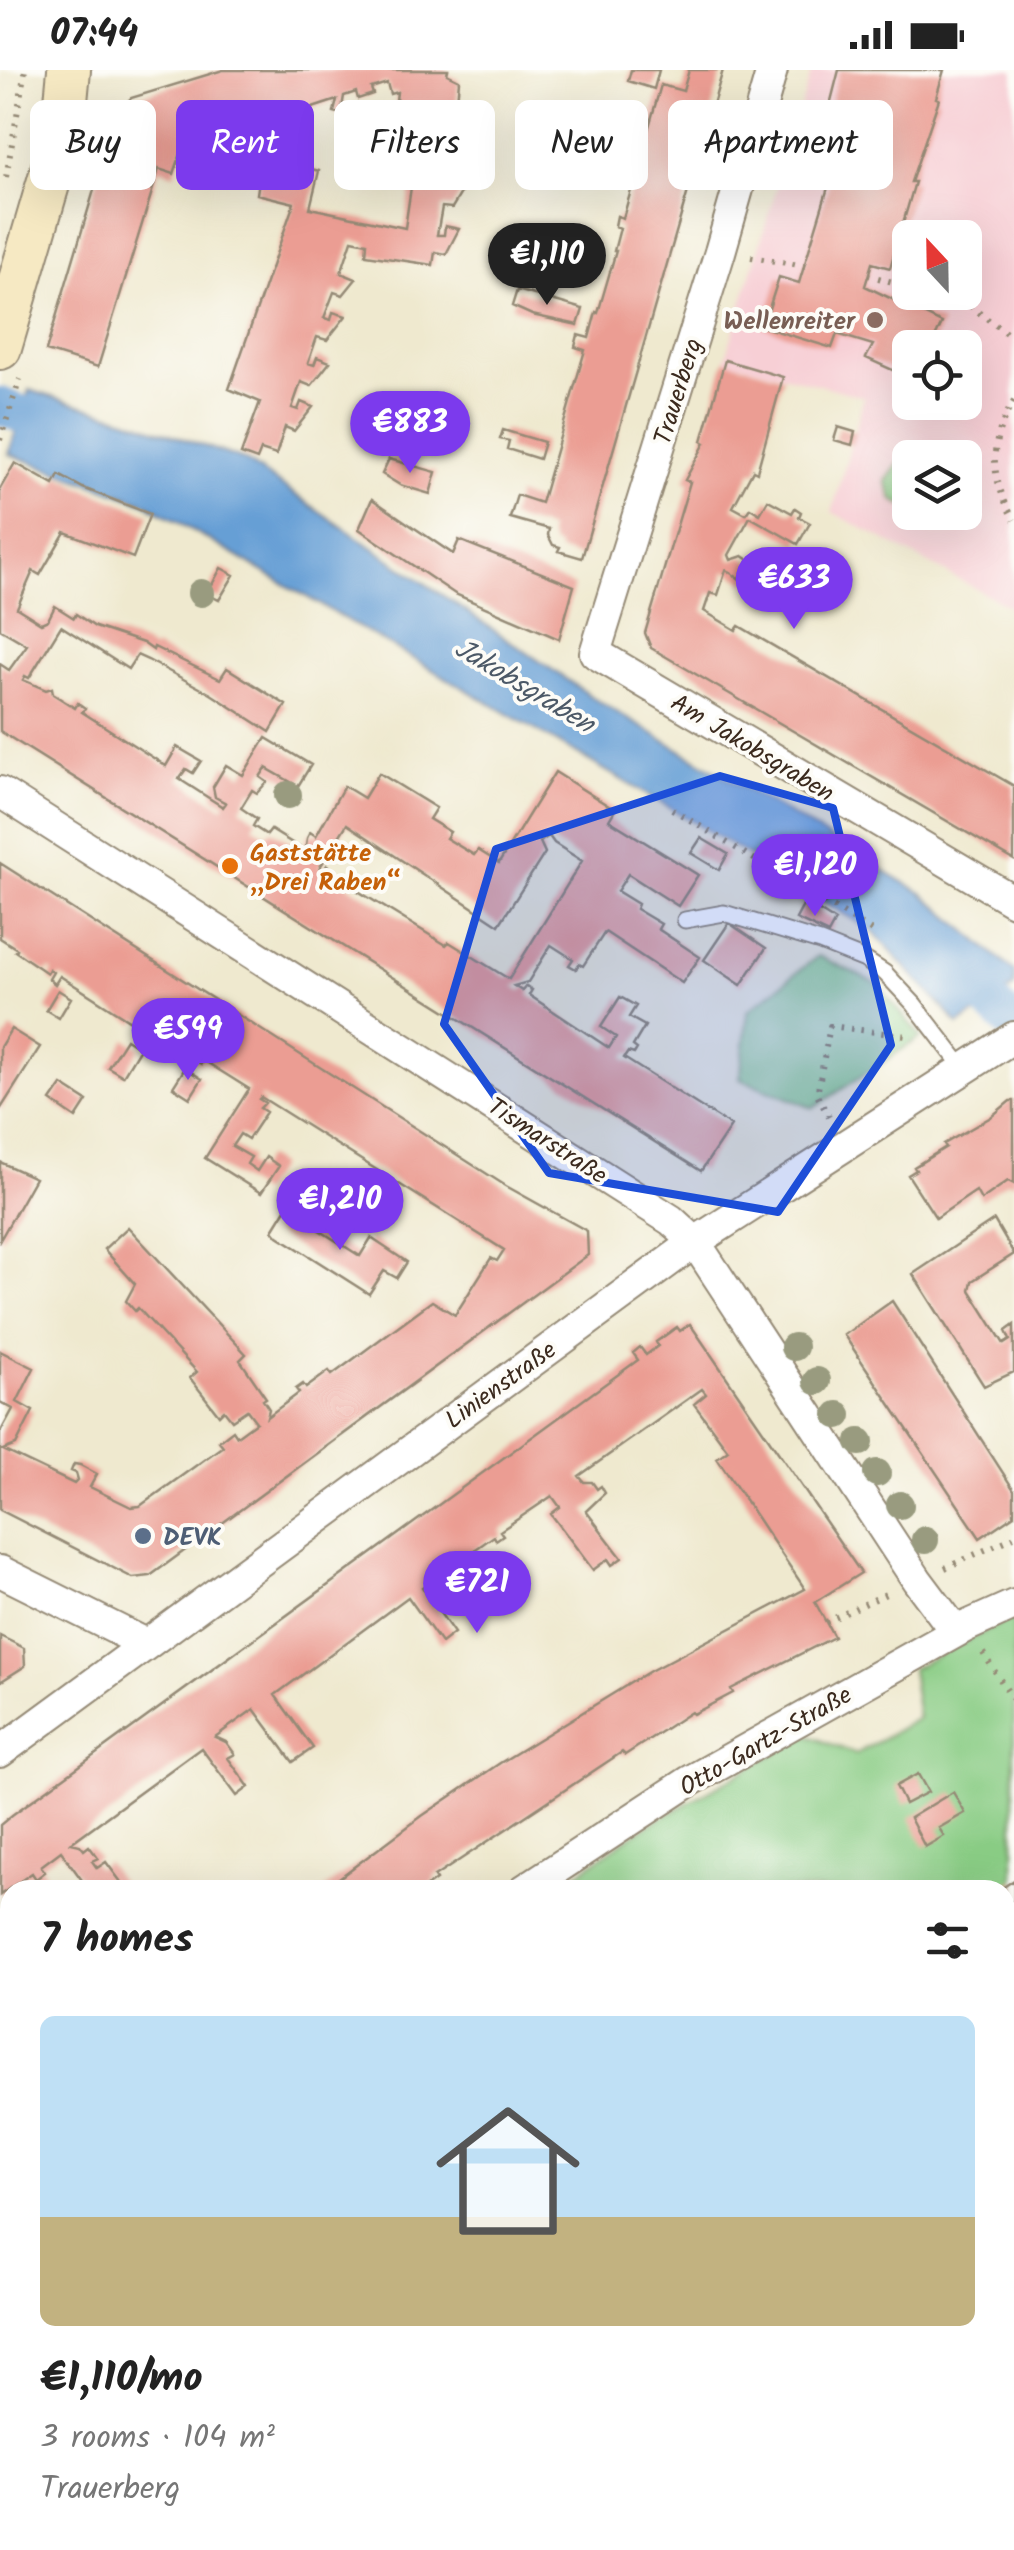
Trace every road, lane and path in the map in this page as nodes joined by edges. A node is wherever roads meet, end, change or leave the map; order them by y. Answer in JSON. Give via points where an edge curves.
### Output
{"nodes":[{"id":1,"x":25,"y":70,"type":"edge"},
{"id":2,"x":69,"y":70,"type":"edge"},
{"id":3,"x":772,"y":70,"type":"edge"},
{"id":4,"x":4,"y":170,"type":"edge"},
{"id":5,"x":5,"y":185,"type":"dead end"},
{"id":6,"x":720,"y":252,"type":"junction"},
{"id":7,"x":804,"y":266,"type":"dead end"},
{"id":8,"x":868,"y":275,"type":"dead end"},
{"id":9,"x":892,"y":282,"type":"edge"},
{"id":10,"x":976,"y":310,"type":"edge"},
{"id":11,"x":1014,"y":339,"type":"edge"},
{"id":12,"x":8,"y":354,"type":"edge"},
{"id":13,"x":1014,"y":401,"type":"edge"},
{"id":14,"x":0,"y":440,"type":"edge"},
{"id":15,"x":1014,"y":520,"type":"edge"},
{"id":16,"x":595,"y":654,"type":"joint"},
{"id":17,"x":0,"y":792,"type":"edge"},
{"id":18,"x":672,"y":809,"type":"dead end"},
{"id":19,"x":1014,"y":901,"type":"edge"},
{"id":20,"x":685,"y":920,"type":"dead end"},
{"id":21,"x":872,"y":930,"type":"dead end"},
{"id":22,"x":1014,"y":1036,"type":"edge"},
{"id":23,"x":965,"y":1068,"type":"junction"},
{"id":24,"x":845,"y":1145,"type":"junction"},
{"id":25,"x":695,"y":1242,"type":"junction"},
{"id":26,"x":0,"y":1571,"type":"edge"},
{"id":27,"x":1014,"y":1605,"type":"edge"},
{"id":28,"x":956,"y":1632,"type":"junction"},
{"id":29,"x":144,"y":1643,"type":"junction"},
{"id":30,"x":990,"y":1663,"type":"dead end"},
{"id":31,"x":1014,"y":1701,"type":"edge"},
{"id":32,"x":0,"y":1752,"type":"edge"},
{"id":33,"x":539,"y":1880,"type":"edge"}],
"edges":[{"from":1,"to":4,"type":"path"},
{"from":2,"to":12,"type":"street","via":[[63,133]]},
{"from":3,"to":6,"type":"street","name":"Trauerberg"},
{"from":4,"to":5,"type":"path"},
{"from":6,"to":7,"type":"path"},
{"from":6,"to":16,"type":"street","name":"Trauerberg"},
{"from":8,"to":9,"type":"path"},
{"from":10,"to":11,"type":"path"},
{"from":12,"to":14,"type":"path"},
{"from":13,"to":15,"type":"path","via":[[994,443],[1000,493]]},
{"from":16,"to":19,"type":"street","name":"Am Jakobsgraben"},
{"from":17,"to":25,"type":"street","name":"Tismarstraße","via":[[555,1144]]},
{"from":18,"to":21,"type":"path"},
{"from":20,"to":23,"type":"lane","via":[[724,913],[865,960],[914,1004]]},
{"from":22,"to":23,"type":"street","name":"Linienstraße"},
{"from":23,"to":24,"type":"street","name":"Linienstraße"},
{"from":23,"to":24,"type":"path","via":[[905,1035],[830,1026],[817,1095]]},
{"from":24,"to":25,"type":"street","name":"Linienstraße"},
{"from":25,"to":28,"type":"street","name":"Tismarstraße"},
{"from":25,"to":29,"type":"street","name":"Linienstraße"},
{"from":26,"to":29,"type":"street"},
{"from":27,"to":28,"type":"street","name":"Otto-Gartz-Straße"},
{"from":28,"to":33,"type":"street","name":"Otto-Gartz-Straße","via":[[690,1781]]},
{"from":29,"to":32,"type":"street","name":"Linienstraße"},
{"from":30,"to":31,"type":"path"}]}
